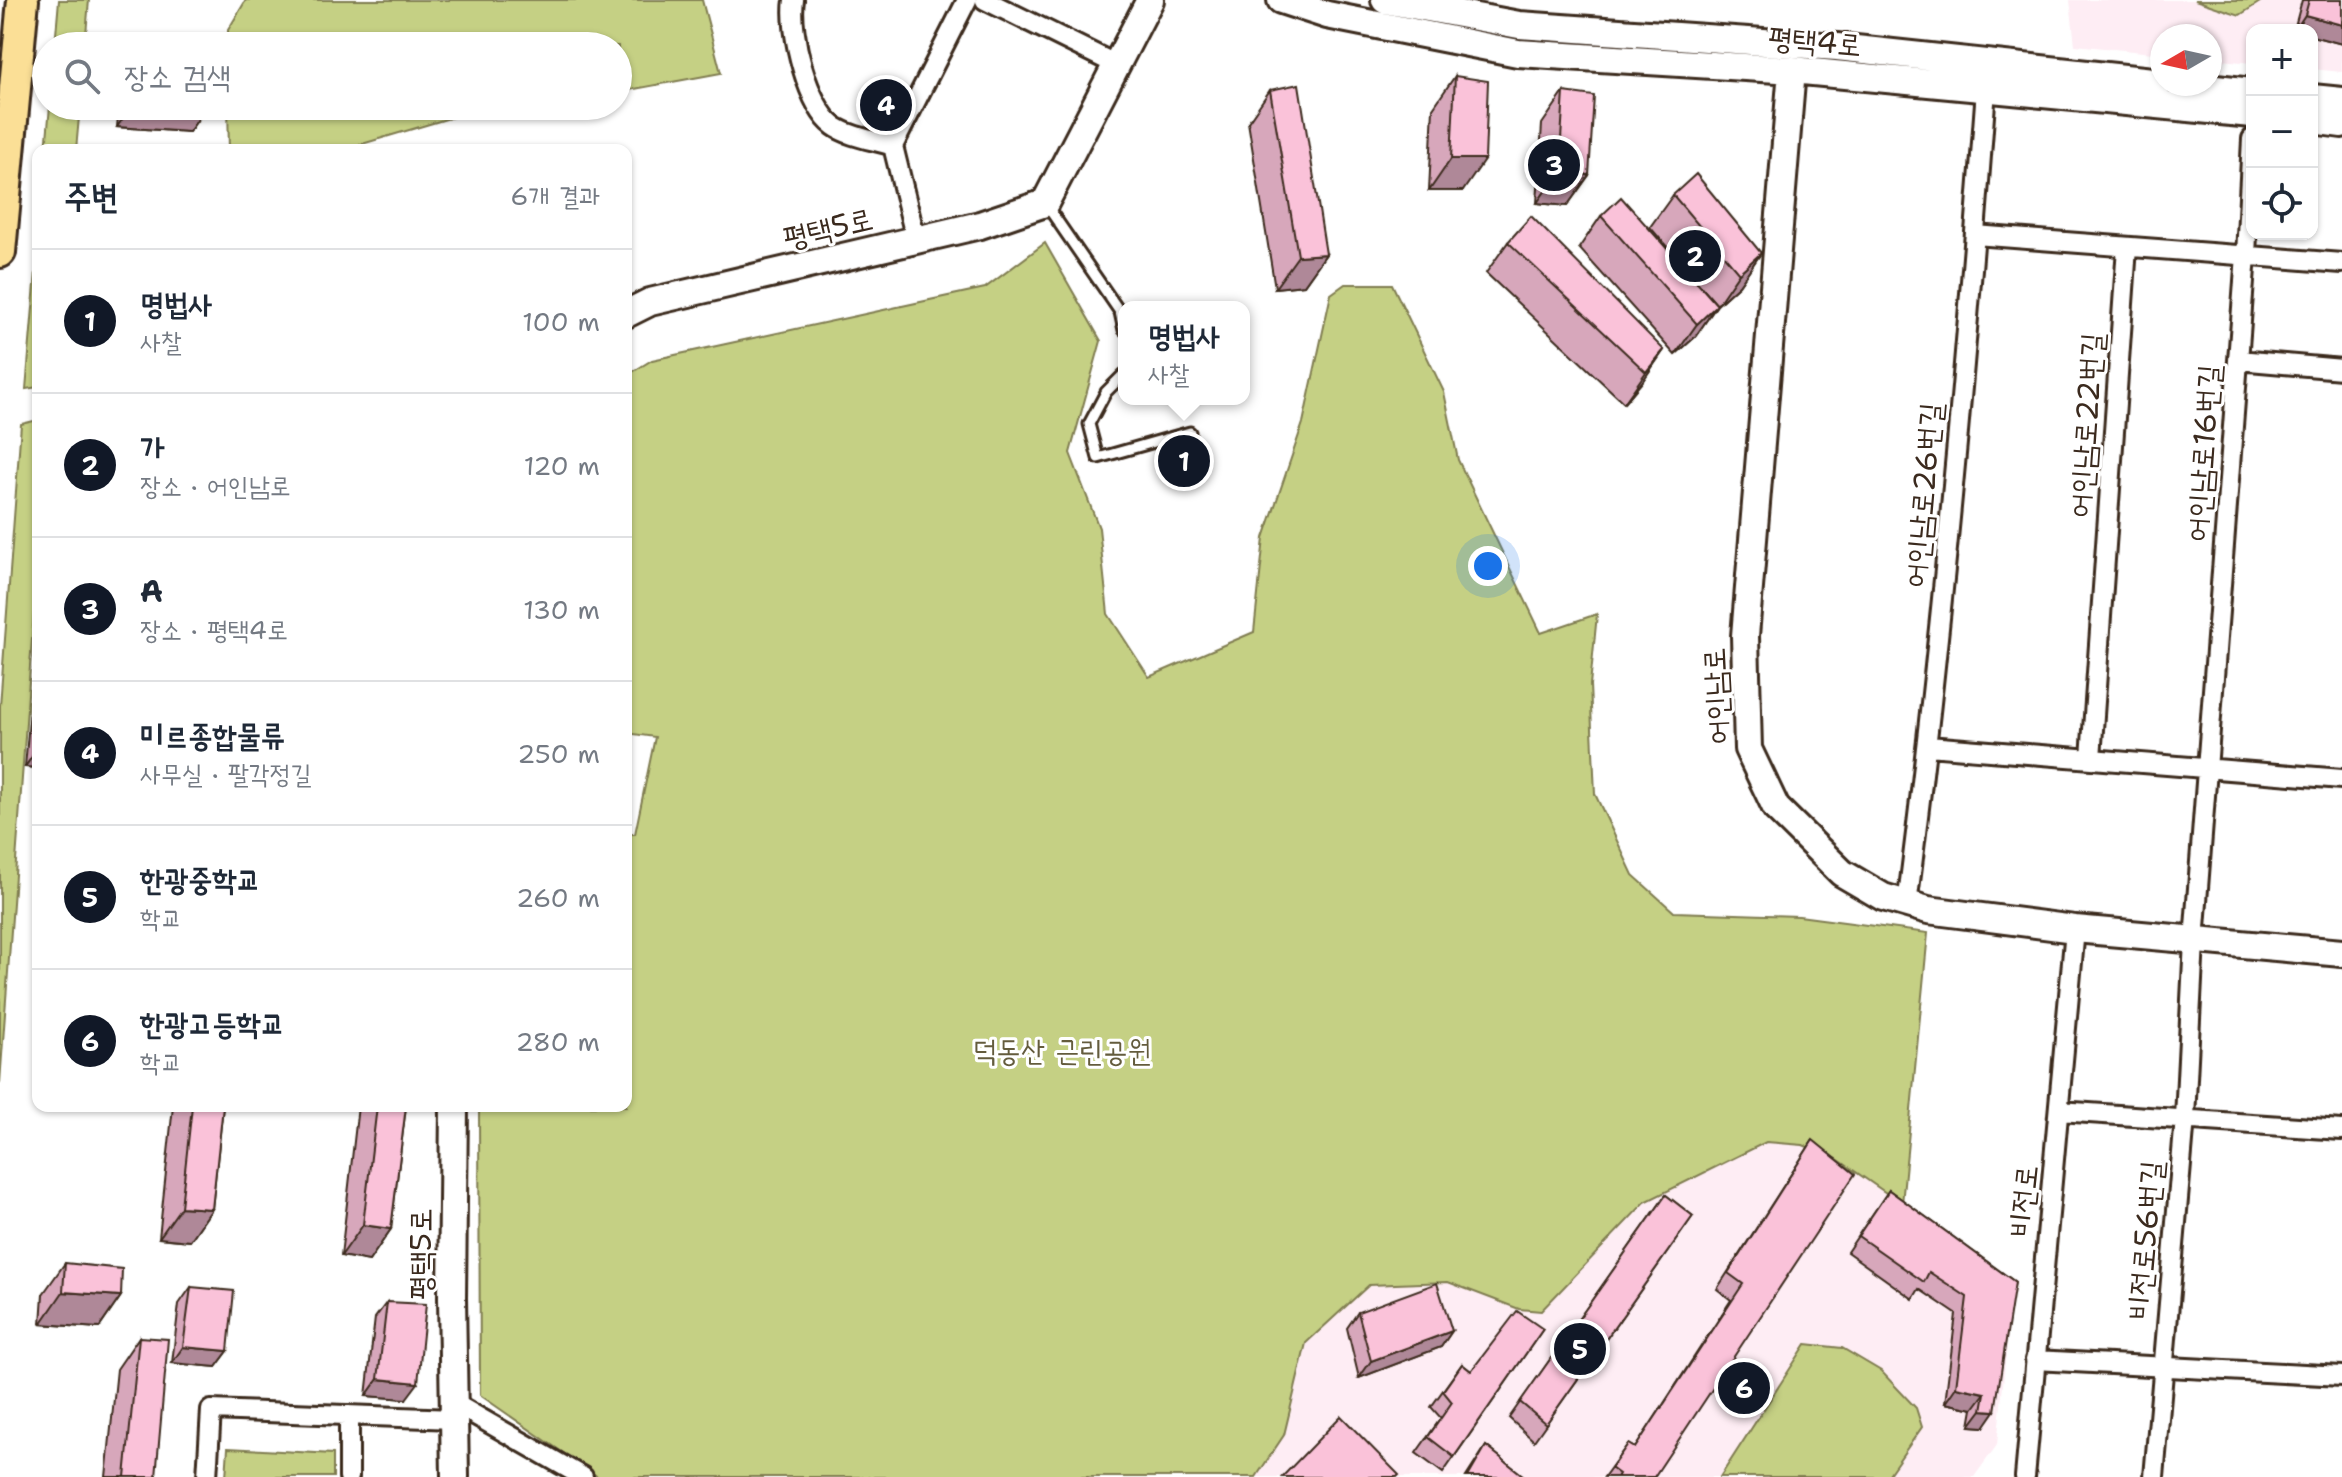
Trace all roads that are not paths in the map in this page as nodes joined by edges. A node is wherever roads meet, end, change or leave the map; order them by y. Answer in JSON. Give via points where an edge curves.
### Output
{"nodes":[{"id":1,"x":23,"y":0,"type":"edge"},
{"id":2,"x":794,"y":0,"type":"edge"},
{"id":3,"x":967,"y":0,"type":"edge"},
{"id":4,"x":985,"y":0,"type":"edge"},
{"id":5,"x":1150,"y":0,"type":"edge"},
{"id":6,"x":1281,"y":0,"type":"edge"},
{"id":7,"x":1385,"y":0,"type":"edge"},
{"id":8,"x":1117,"y":65,"type":"junction"},
{"id":9,"x":1792,"y":70,"type":"junction"},
{"id":10,"x":2150,"y":81,"type":"edge"},
{"id":11,"x":1986,"y":89,"type":"junction"},
{"id":12,"x":2222,"y":89,"type":"edge"},
{"id":13,"x":2246,"y":91,"type":"edge"},
{"id":14,"x":2318,"y":99,"type":"edge"},
{"id":15,"x":2342,"y":101,"type":"edge"},
{"id":16,"x":2246,"y":113,"type":"edge"},
{"id":17,"x":2318,"y":121,"type":"edge"},
{"id":18,"x":2342,"y":124,"type":"edge"},
{"id":19,"x":893,"y":146,"type":"junction"},
{"id":20,"x":2250,"y":168,"type":"edge"},
{"id":21,"x":1045,"y":203,"type":"junction"},
{"id":22,"x":1975,"y":235,"type":"junction"},
{"id":23,"x":916,"y":240,"type":"junction"},
{"id":24,"x":2127,"y":247,"type":"junction"},
{"id":25,"x":0,"y":252,"type":"edge"},
{"id":26,"x":2246,"y":255,"type":"junction"},
{"id":27,"x":2342,"y":263,"type":"edge"},
{"id":28,"x":1118,"y":309,"type":"edge"},
{"id":29,"x":632,"y":311,"type":"edge"},
{"id":30,"x":2238,"y":360,"type":"junction"},
{"id":31,"x":2342,"y":369,"type":"edge"},
{"id":32,"x":1118,"y":380,"type":"edge"},
{"id":33,"x":1190,"y":432,"type":"dead end"},
{"id":34,"x":1928,"y":746,"type":"junction"},
{"id":35,"x":2091,"y":758,"type":"junction"},
{"id":36,"x":2208,"y":770,"type":"junction"},
{"id":37,"x":2342,"y":779,"type":"edge"},
{"id":38,"x":1907,"y":905,"type":"junction"},
{"id":39,"x":2075,"y":929,"type":"junction"},
{"id":40,"x":2194,"y":941,"type":"junction"},
{"id":41,"x":2342,"y":953,"type":"edge"},
{"id":42,"x":2059,"y":1111,"type":"junction"},
{"id":43,"x":454,"y":1112,"type":"edge"},
{"id":44,"x":2185,"y":1118,"type":"junction"},
{"id":45,"x":2342,"y":1130,"type":"edge"},
{"id":46,"x":2035,"y":1360,"type":"junction"},
{"id":47,"x":2162,"y":1368,"type":"junction"},
{"id":48,"x":2342,"y":1376,"type":"edge"},
{"id":49,"x":454,"y":1411,"type":"junction"},
{"id":50,"x":349,"y":1415,"type":"junction"},
{"id":51,"x":207,"y":1477,"type":"edge"},
{"id":52,"x":349,"y":1477,"type":"edge"},
{"id":53,"x":455,"y":1477,"type":"edge"},
{"id":54,"x":583,"y":1477,"type":"edge"},
{"id":55,"x":2025,"y":1477,"type":"edge"},
{"id":56,"x":2154,"y":1477,"type":"edge"}],
"edges":[{"from":1,"to":25,"type":"main road"},
{"from":2,"to":19,"type":"street","via":[[803,69],[821,113],[836,128]]},
{"from":3,"to":19,"type":"street"},
{"from":4,"to":8,"type":"street"},
{"from":5,"to":8,"type":"street"},
{"from":6,"to":9,"type":"street","name":"평택4로","via":[[1327,15],[1518,53]]},
{"from":7,"to":10,"type":"street","name":"평택4로","via":[[1519,25],[1837,47]]},
{"from":8,"to":21,"type":"street"},
{"from":9,"to":11,"type":"street","name":"평택4로"},
{"from":9,"to":38,"type":"street","name":"어인남로","via":[[1745,636],[1748,749],[1776,808],[1812,844],[1842,873]]},
{"from":11,"to":16,"type":"street","name":"평택4로"},
{"from":11,"to":22,"type":"street","name":"어인남로26번길"},
{"from":12,"to":13,"type":"street"},
{"from":14,"to":15,"type":"street"},
{"from":17,"to":18,"type":"street"},
{"from":19,"to":23,"type":"street"},
{"from":20,"to":26,"type":"street","name":"어인남로16번길"},
{"from":21,"to":23,"type":"street","name":"평택5로"},
{"from":21,"to":28,"type":"lane"},
{"from":22,"to":24,"type":"street"},
{"from":22,"to":34,"type":"street","name":"어인남로26번길"},
{"from":23,"to":29,"type":"street","name":"평택5로","via":[[650,302]]},
{"from":24,"to":26,"type":"street"},
{"from":24,"to":35,"type":"street","name":"어인남로22번길"},
{"from":26,"to":27,"type":"street"},
{"from":26,"to":30,"type":"street","name":"어인남로16번길"},
{"from":30,"to":31,"type":"street"},
{"from":30,"to":36,"type":"street","name":"어인남로16번길"},
{"from":32,"to":33,"type":"lane","via":[[1089,424],[1098,458]]},
{"from":34,"to":35,"type":"street"},
{"from":34,"to":38,"type":"street","name":"어인남로26번길"},
{"from":35,"to":36,"type":"street"},
{"from":36,"to":37,"type":"street"},
{"from":36,"to":40,"type":"street","name":"어인남로16번길"},
{"from":38,"to":39,"type":"street","name":"어인남로"},
{"from":39,"to":40,"type":"street","name":"어인남로"},
{"from":39,"to":42,"type":"street","name":"비전로"},
{"from":40,"to":41,"type":"street","name":"어인남로"},
{"from":40,"to":44,"type":"street","name":"비전로56번길"},
{"from":42,"to":44,"type":"street"},
{"from":42,"to":46,"type":"street","name":"비전로"},
{"from":43,"to":49,"type":"street","name":"평택5로"},
{"from":44,"to":45,"type":"street"},
{"from":44,"to":47,"type":"street","name":"비전로56번길"},
{"from":46,"to":47,"type":"street"},
{"from":46,"to":55,"type":"street","name":"비전로"},
{"from":47,"to":48,"type":"street"},
{"from":47,"to":56,"type":"street","name":"비전로56번길"},
{"from":49,"to":50,"type":"street"},
{"from":49,"to":53,"type":"street","name":"평택5로"},
{"from":49,"to":54,"type":"street"},
{"from":50,"to":51,"type":"street","via":[[211,1410]]},
{"from":50,"to":52,"type":"street"}]}
